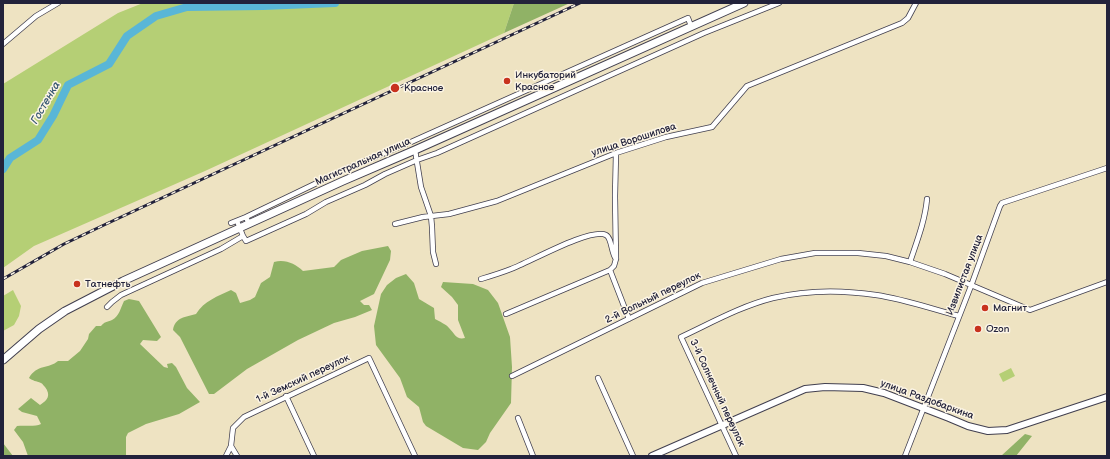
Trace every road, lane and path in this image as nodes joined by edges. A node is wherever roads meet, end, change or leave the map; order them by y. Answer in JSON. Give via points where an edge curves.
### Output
{"nodes":[{"id":1,"x":58,"y":3,"type":"edge"},
{"id":2,"x":744,"y":3,"type":"edge"},
{"id":3,"x":780,"y":3,"type":"edge"},
{"id":4,"x":916,"y":3,"type":"edge"},
{"id":5,"x":691,"y":26,"type":"junction"},
{"id":6,"x":3,"y":44,"type":"edge"},
{"id":7,"x":411,"y":142,"type":"dead end"},
{"id":8,"x":406,"y":144,"type":"dead end"},
{"id":9,"x":415,"y":150,"type":"junction"},
{"id":10,"x":616,"y":153,"type":"junction"},
{"id":11,"x":417,"y":160,"type":"junction"},
{"id":12,"x":1107,"y":168,"type":"edge"},
{"id":13,"x":927,"y":199,"type":"dead end"},
{"id":14,"x":431,"y":216,"type":"junction"},
{"id":15,"x":246,"y":217,"type":"junction"},
{"id":16,"x":237,"y":221,"type":"junction"},
{"id":17,"x":231,"y":223,"type":"dead end"},
{"id":18,"x":249,"y":224,"type":"junction"},
{"id":19,"x":396,"y":224,"type":"dead end"},
{"id":20,"x":240,"y":228,"type":"junction"},
{"id":21,"x":244,"y":236,"type":"junction"},
{"id":22,"x":616,"y":259,"type":"junction"},
{"id":23,"x":910,"y":262,"type":"junction"},
{"id":24,"x":436,"y":264,"type":"dead end"},
{"id":25,"x":610,"y":270,"type":"junction"},
{"id":26,"x":481,"y":279,"type":"dead end"},
{"id":27,"x":1107,"y":282,"type":"edge"},
{"id":28,"x":971,"y":286,"type":"junction"},
{"id":29,"x":107,"y":307,"type":"dead end"},
{"id":30,"x":506,"y":314,"type":"dead end"},
{"id":31,"x":959,"y":316,"type":"junction"},
{"id":32,"x":629,"y":319,"type":"junction"},
{"id":33,"x":3,"y":360,"type":"edge"},
{"id":34,"x":512,"y":376,"type":"dead end"},
{"id":35,"x":598,"y":378,"type":"dead end"},
{"id":36,"x":286,"y":396,"type":"junction"},
{"id":37,"x":1107,"y":397,"type":"edge"},
{"id":38,"x":924,"y":408,"type":"junction"},
{"id":39,"x":518,"y":418,"type":"dead end"},
{"id":40,"x":722,"y":424,"type":"junction"},
{"id":41,"x":231,"y":446,"type":"junction"},
{"id":42,"x":226,"y":456,"type":"edge"},
{"id":43,"x":237,"y":456,"type":"edge"},
{"id":44,"x":314,"y":456,"type":"edge"},
{"id":45,"x":415,"y":456,"type":"edge"},
{"id":46,"x":533,"y":456,"type":"edge"},
{"id":47,"x":633,"y":456,"type":"edge"},
{"id":48,"x":652,"y":456,"type":"edge"},
{"id":49,"x":736,"y":456,"type":"edge"},
{"id":50,"x":905,"y":456,"type":"edge"}],
"edges":[{"from":1,"to":6,"type":"street","via":[[36,16]]},
{"from":2,"to":5,"type":"main road","name":"Магистральная улица"},
{"from":3,"to":11,"type":"street","via":[[704,33]]},
{"from":4,"to":10,"type":"street","name":"улица Ворошилова","via":[[908,18],[902,23],[748,86],[712,127],[666,137]]},
{"from":5,"to":7,"type":"street","via":[[688,18]]},
{"from":5,"to":9,"type":"main road","name":"Магистральная улица"},
{"from":8,"to":15,"type":"street","via":[[348,168]]},
{"from":9,"to":11,"type":"street"},
{"from":9,"to":18,"type":"main road","name":"Магистральная улица"},
{"from":10,"to":14,"type":"street","name":"улица Ворошилова","via":[[497,201],[449,214]]},
{"from":10,"to":22,"type":"street"},
{"from":11,"to":14,"type":"street","via":[[421,187]]},
{"from":11,"to":21,"type":"street","via":[[246,241]]},
{"from":12,"to":28,"type":"street","name":"Извилистая улица","via":[[1002,203]]},
{"from":13,"to":23,"type":"street","via":[[926,211]]},
{"from":14,"to":19,"type":"street","name":"улица Ворошилова"},
{"from":14,"to":24,"type":"street"},
{"from":15,"to":16,"type":"street"},
{"from":15,"to":18,"type":"street"},
{"from":16,"to":17,"type":"street"},
{"from":16,"to":20,"type":"street"},
{"from":18,"to":20,"type":"main road","name":"Магистральная улица"},
{"from":20,"to":21,"type":"street"},
{"from":20,"to":33,"type":"main road","name":"Магистральная улица","via":[[78,304],[39,329]]},
{"from":21,"to":29,"type":"street","via":[[221,250],[121,295]]},
{"from":22,"to":25,"type":"street"},
{"from":22,"to":26,"type":"street","via":[[608,237],[604,234],[595,234]]},
{"from":23,"to":28,"type":"street","name":"2-й Вольный переулок"},
{"from":23,"to":32,"type":"street","name":"2-й Вольный переулок","via":[[858,253],[815,252],[781,259],[702,283]]},
{"from":25,"to":30,"type":"street"},
{"from":25,"to":32,"type":"street"},
{"from":27,"to":28,"type":"street","name":"2-й Вольный переулок","via":[[1030,310]]},
{"from":28,"to":31,"type":"street","name":"Извилистая улица"},
{"from":31,"to":38,"type":"street","name":"Извилистая улица"},
{"from":31,"to":40,"type":"street","name":"3-й Солнечный переулок","via":[[877,295],[842,292],[807,293],[774,298],[742,308],[681,337]]},
{"from":32,"to":34,"type":"street","name":"2-й Вольный переулок"},
{"from":35,"to":47,"type":"street"},
{"from":36,"to":41,"type":"street","name":"1-й Земский переулок","via":[[244,417],[233,428]]},
{"from":36,"to":44,"type":"street"},
{"from":36,"to":45,"type":"street","name":"1-й Земский переулок","via":[[369,358]]},
{"from":37,"to":38,"type":"street","name":"улица Раздобаркина","via":[[1007,430],[988,431],[968,426]]},
{"from":38,"to":40,"type":"street","name":"улица Раздобаркина","via":[[863,388],[826,386],[805,389]]},
{"from":38,"to":50,"type":"street","name":"Извилистая улица"},
{"from":39,"to":46,"type":"street"},
{"from":40,"to":48,"type":"street","name":"улица Раздобаркина"},
{"from":40,"to":49,"type":"street","name":"3-й Солнечный переулок"},
{"from":41,"to":42,"type":"street"},
{"from":41,"to":43,"type":"street"}]}
